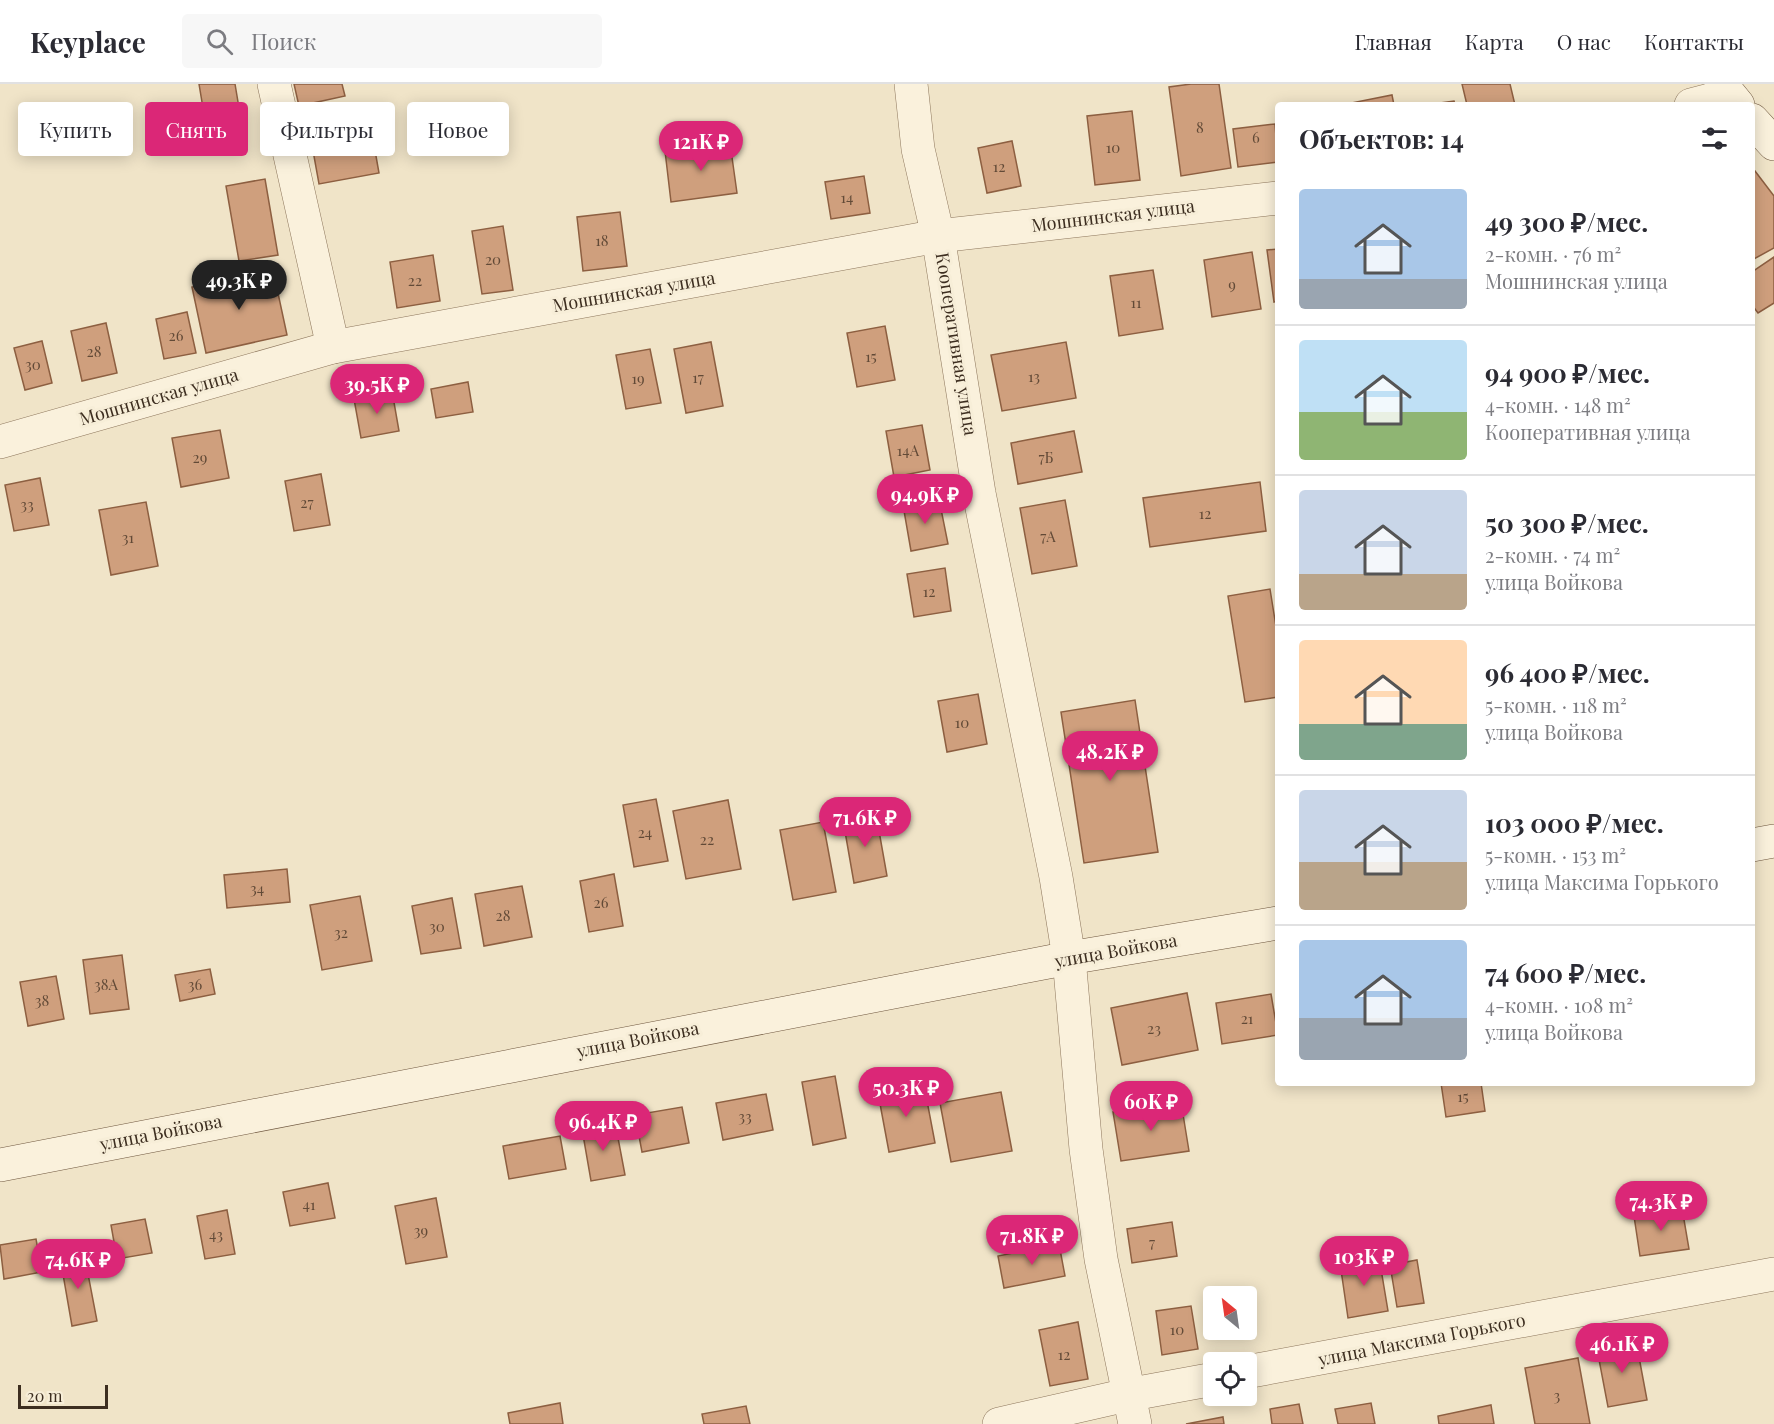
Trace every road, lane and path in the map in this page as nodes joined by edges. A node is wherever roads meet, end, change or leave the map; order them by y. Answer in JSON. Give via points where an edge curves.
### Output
{"nodes":[{"id":1,"x":274,"y":84,"type":"edge"},
{"id":2,"x":910,"y":84,"type":"edge"},
{"id":3,"x":1730,"y":95,"type":"edge"},
{"id":4,"x":1703,"y":102,"type":"edge"},
{"id":5,"x":1755,"y":123,"type":"edge"},
{"id":6,"x":1774,"y":144,"type":"edge"},
{"id":7,"x":1275,"y":198,"type":"edge"},
{"id":8,"x":938,"y":236,"type":"junction"},
{"id":9,"x":333,"y":347,"type":"junction"},
{"id":10,"x":0,"y":442,"type":"edge"},
{"id":11,"x":1774,"y":841,"type":"edge"},
{"id":12,"x":1755,"y":844,"type":"edge"},
{"id":13,"x":1275,"y":924,"type":"edge"},
{"id":14,"x":1069,"y":958,"type":"junction"},
{"id":15,"x":0,"y":1165,"type":"edge"},
{"id":16,"x":1774,"y":1274,"type":"edge"},
{"id":17,"x":1257,"y":1370,"type":"edge"},
{"id":18,"x":1203,"y":1383,"type":"edge"},
{"id":19,"x":1131,"y":1409,"type":"edge"},
{"id":20,"x":999,"y":1424,"type":"edge"}],
"edges":[{"from":1,"to":9,"type":"street"},
{"from":2,"to":8,"type":"street","name":"Кооперативная улица","via":[[918,149]]},
{"from":3,"to":4,"type":"street"},
{"from":5,"to":6,"type":"street"},
{"from":7,"to":8,"type":"street","name":"Мошнинская улица"},
{"from":8,"to":9,"type":"street","name":"Мошнинская улица"},
{"from":8,"to":14,"type":"street","name":"Кооперативная улица","via":[[979,493]]},
{"from":9,"to":10,"type":"street","name":"Мошнинская улица"},
{"from":11,"to":12,"type":"street"},
{"from":13,"to":14,"type":"street","name":"улица Войкова"},
{"from":14,"to":15,"type":"street","name":"улица Войкова"},
{"from":14,"to":19,"type":"street","name":"Кооперативная улица","via":[[1086,1149],[1101,1259]]},
{"from":16,"to":17,"type":"street","name":"улица Максима Горького"},
{"from":18,"to":19,"type":"street"},
{"from":19,"to":20,"type":"street"}]}
